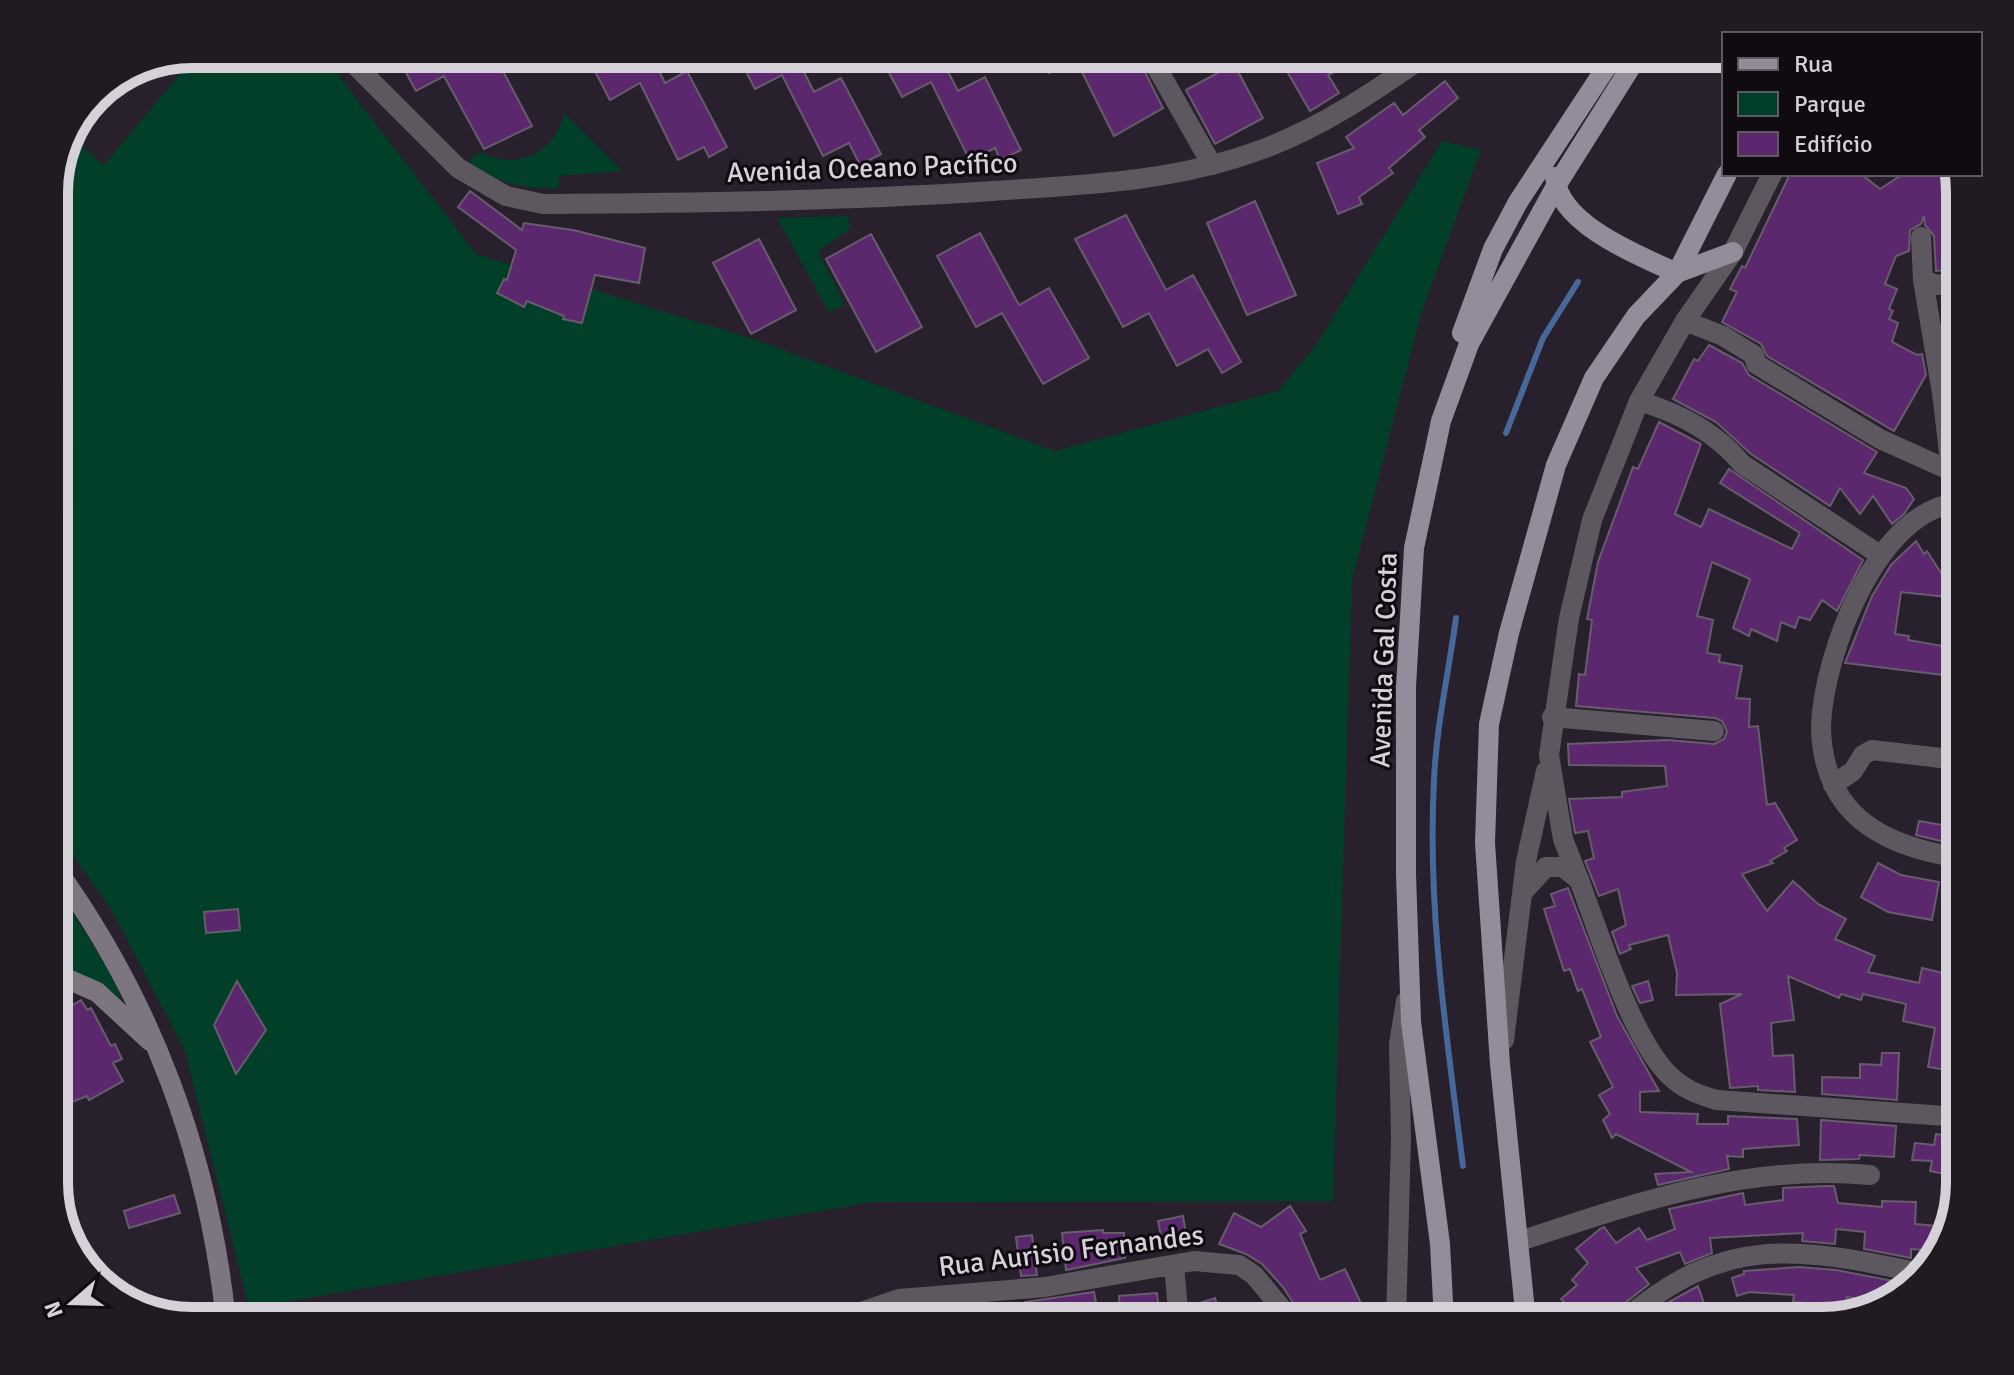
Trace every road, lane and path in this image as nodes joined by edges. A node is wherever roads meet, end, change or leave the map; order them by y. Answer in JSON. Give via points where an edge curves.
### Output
{"nodes":[{"id":1,"x":358,"y":68,"type":"edge"},
{"id":2,"x":1157,"y":68,"type":"edge"},
{"id":3,"x":1407,"y":68,"type":"edge"},
{"id":4,"x":1606,"y":68,"type":"edge"},
{"id":5,"x":1630,"y":68,"type":"edge"},
{"id":6,"x":1560,"y":138,"type":"junction"},
{"id":7,"x":1212,"y":165,"type":"junction"},
{"id":8,"x":1726,"y":176,"type":"edge"},
{"id":9,"x":1771,"y":176,"type":"edge"},
{"id":10,"x":1556,"y":186,"type":"junction"},
{"id":11,"x":1921,"y":237,"type":"dead end"},
{"id":12,"x":1733,"y":252,"type":"junction"},
{"id":13,"x":1677,"y":273,"type":"junction"},
{"id":14,"x":1923,"y":280,"type":"junction"},
{"id":15,"x":1946,"y":284,"type":"edge"},
{"id":16,"x":1685,"y":321,"type":"junction"},
{"id":17,"x":1946,"y":370,"type":"edge"},
{"id":18,"x":1455,"y":379,"type":"junction"},
{"id":19,"x":1639,"y":401,"type":"junction"},
{"id":20,"x":1946,"y":469,"type":"edge"},
{"id":21,"x":1946,"y":508,"type":"edge"},
{"id":22,"x":1880,"y":555,"type":"junction"},
{"id":23,"x":1552,"y":717,"type":"junction"},
{"id":24,"x":1714,"y":731,"type":"dead end"},
{"id":25,"x":1549,"y":755,"type":"junction"},
{"id":26,"x":1946,"y":759,"type":"edge"},
{"id":27,"x":1833,"y":785,"type":"junction"},
{"id":28,"x":1946,"y":854,"type":"edge"},
{"id":29,"x":1579,"y":880,"type":"junction"},
{"id":30,"x":68,"y":887,"type":"edge"},
{"id":31,"x":1524,"y":891,"type":"junction"},
{"id":32,"x":1410,"y":978,"type":"junction"},
{"id":33,"x":68,"y":979,"type":"edge"},
{"id":34,"x":156,"y":1047,"type":"junction"},
{"id":35,"x":1500,"y":1064,"type":"junction"},
{"id":36,"x":1946,"y":1116,"type":"edge"},
{"id":37,"x":1870,"y":1175,"type":"dead end"},
{"id":38,"x":1520,"y":1241,"type":"junction"},
{"id":39,"x":1174,"y":1265,"type":"junction"},
{"id":40,"x":1909,"y":1271,"type":"edge"},
{"id":41,"x":225,"y":1307,"type":"edge"},
{"id":42,"x":878,"y":1307,"type":"edge"},
{"id":43,"x":1178,"y":1307,"type":"edge"},
{"id":44,"x":1280,"y":1307,"type":"edge"},
{"id":45,"x":1396,"y":1307,"type":"edge"},
{"id":46,"x":1443,"y":1307,"type":"edge"},
{"id":47,"x":1526,"y":1307,"type":"edge"},
{"id":48,"x":1639,"y":1307,"type":"edge"}],
"edges":[{"from":1,"to":7,"type":"street","name":"Avenida Oceano Pacífico","via":[[458,168],[506,196],[543,204],[815,201],[1161,178]]},
{"from":2,"to":7,"type":"street"},
{"from":3,"to":7,"type":"street","name":"Avenida Oceano Pacífico","via":[[1304,132]]},
{"from":4,"to":6,"type":"main road"},
{"from":5,"to":10,"type":"main road","name":"Avenida Gal Costa"},
{"from":6,"to":10,"type":"main road"},
{"from":6,"to":18,"type":"main road","via":[[1493,249],[1457,347]]},
{"from":8,"to":13,"type":"main road"},
{"from":9,"to":12,"type":"street"},
{"from":10,"to":13,"type":"main road","via":[[1580,220],[1623,249]]},
{"from":10,"to":18,"type":"main road","name":"Avenida Gal Costa","via":[[1498,288]]},
{"from":11,"to":14,"type":"street"},
{"from":12,"to":13,"type":"main road"},
{"from":12,"to":16,"type":"street"},
{"from":13,"to":35,"type":"main road","via":[[1636,316],[1594,378],[1556,465],[1509,633],[1489,724],[1485,843]]},
{"from":14,"to":15,"type":"street"},
{"from":14,"to":17,"type":"street"},
{"from":16,"to":19,"type":"street"},
{"from":16,"to":20,"type":"street","via":[[1723,336],[1754,355],[1756,364],[1880,439]]},
{"from":18,"to":32,"type":"main road","name":"Avenida Gal Costa","via":[[1414,548],[1406,687]]},
{"from":19,"to":22,"type":"street","via":[[1667,409],[1725,443],[1742,464]]},
{"from":19,"to":23,"type":"street","via":[[1592,520]]},
{"from":21,"to":22,"type":"street","via":[[1917,521]]},
{"from":22,"to":27,"type":"street","via":[[1849,616],[1823,705],[1824,755]]},
{"from":23,"to":24,"type":"street"},
{"from":23,"to":25,"type":"street"},
{"from":25,"to":29,"type":"street","via":[[1563,839]]},
{"from":25,"to":31,"type":"street"},
{"from":26,"to":27,"type":"street","via":[[1872,750]]},
{"from":27,"to":28,"type":"street","via":[[1857,817],[1883,837]]},
{"from":29,"to":31,"type":"street","via":[[1563,867],[1546,867]]},
{"from":29,"to":36,"type":"street","via":[[1646,1044],[1670,1076],[1692,1093],[1717,1100]]},
{"from":30,"to":34,"type":"main road","via":[[126,976]]},
{"from":31,"to":35,"type":"street"},
{"from":32,"to":45,"type":"street","via":[[1399,1044]]},
{"from":32,"to":46,"type":"main road","name":"Avenida Gal Costa"},
{"from":33,"to":34,"type":"main road","via":[[97,992]]},
{"from":34,"to":41,"type":"main road","via":[[198,1164],[220,1259]]},
{"from":35,"to":38,"type":"main road"},
{"from":37,"to":38,"type":"street","via":[[1790,1172],[1732,1180],[1661,1195]]},
{"from":38,"to":47,"type":"main road"},
{"from":39,"to":42,"type":"street","name":"Rua Aurisio Fernandes","via":[[1045,1287],[899,1299]]},
{"from":39,"to":43,"type":"street"},
{"from":39,"to":44,"type":"street","name":"Rua Aurisio Fernandes","via":[[1239,1265]]},
{"from":40,"to":48,"type":"street","via":[[1793,1252],[1752,1254],[1690,1276]]}]}
